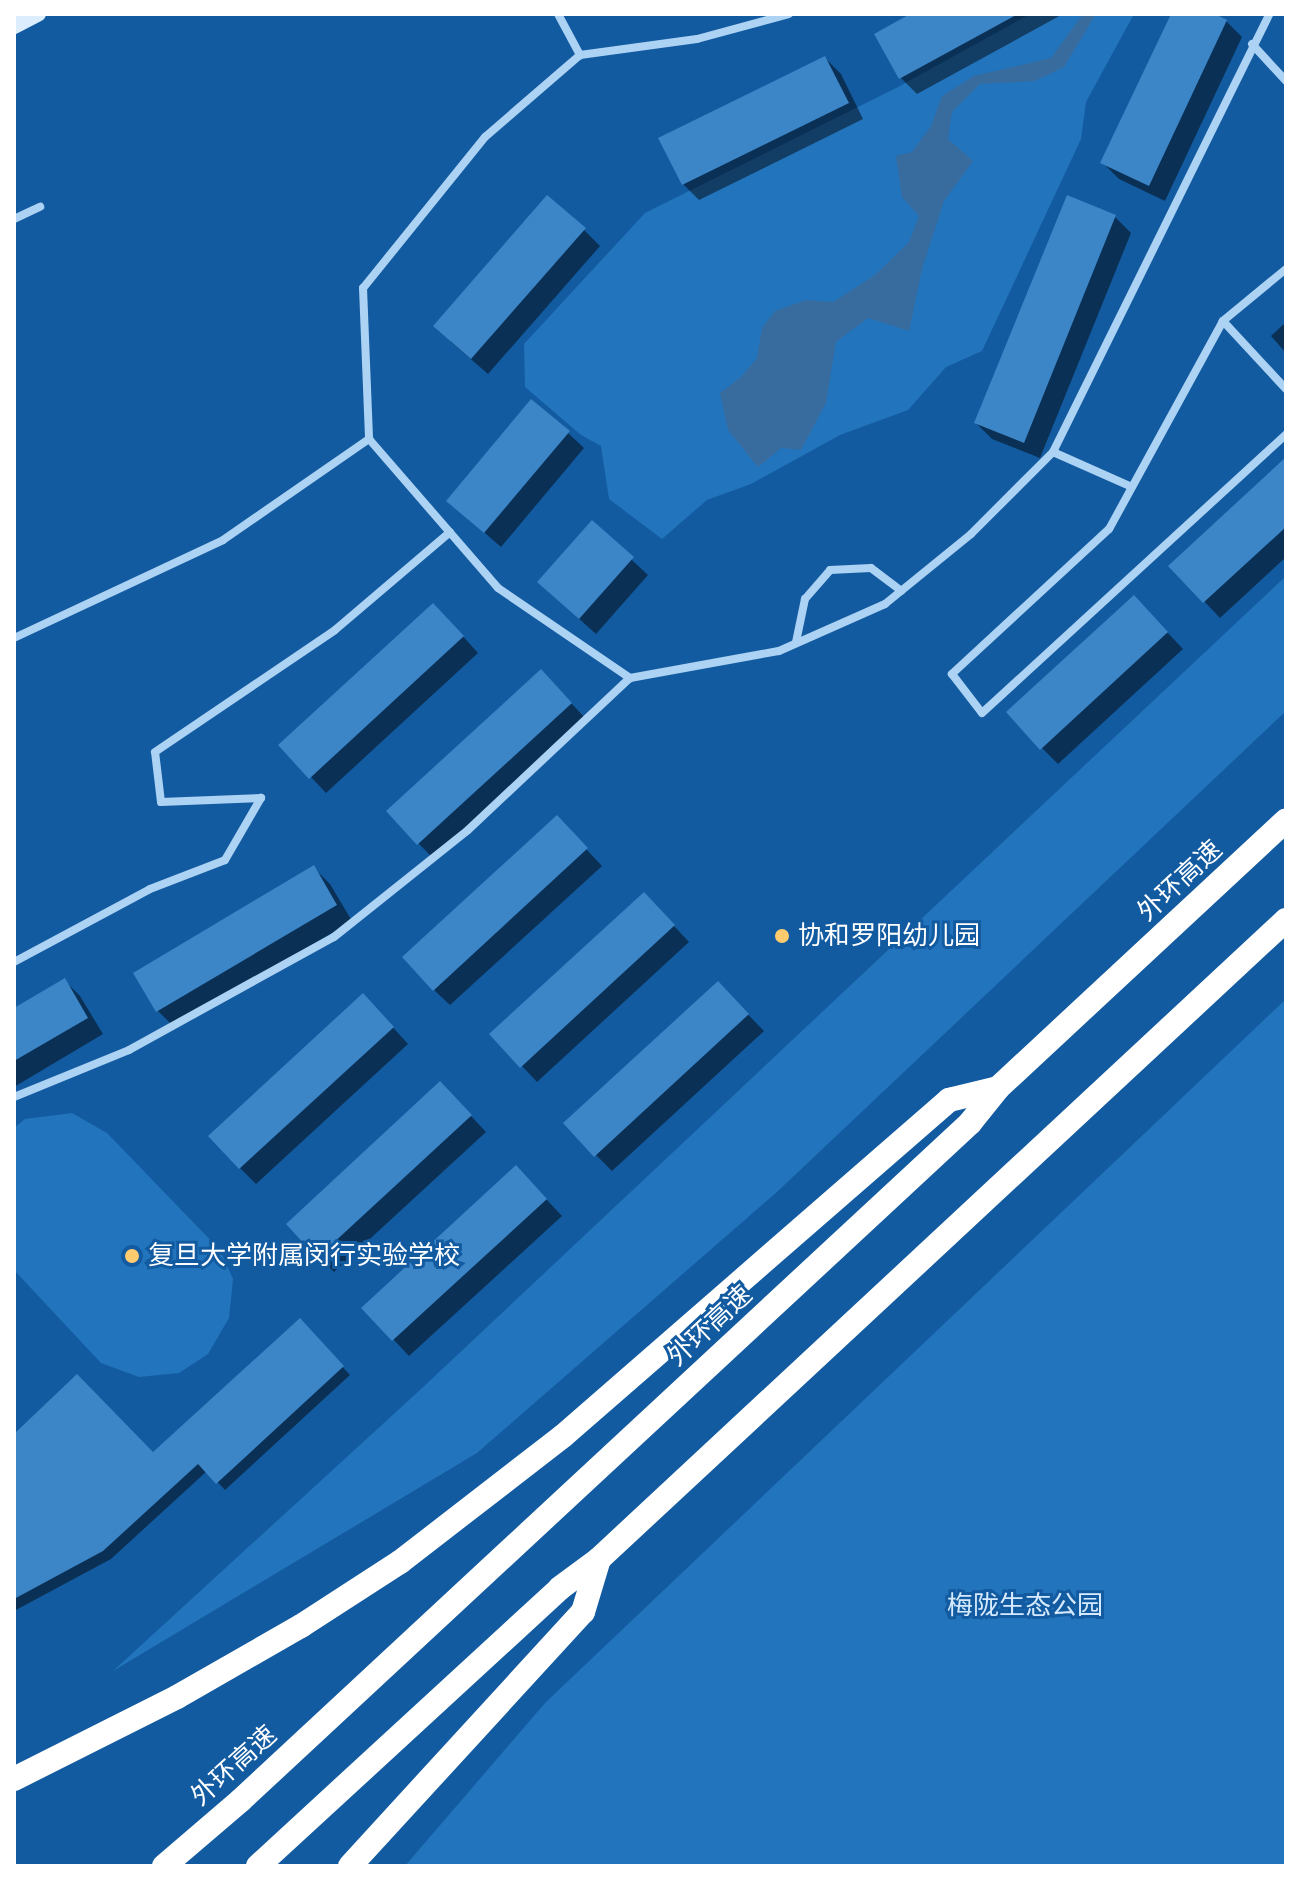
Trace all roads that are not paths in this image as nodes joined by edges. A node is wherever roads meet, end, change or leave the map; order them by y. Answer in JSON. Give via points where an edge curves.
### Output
{"nodes":[{"id":1,"x":38,"y":14,"type":"edge"},
{"id":2,"x":558,"y":14,"type":"edge"},
{"id":3,"x":789,"y":14,"type":"edge"},
{"id":4,"x":1269,"y":14,"type":"edge"},
{"id":5,"x":14,"y":26,"type":"edge"},
{"id":6,"x":1252,"y":44,"type":"junction"},
{"id":7,"x":580,"y":55,"type":"junction"},
{"id":8,"x":1286,"y":81,"type":"edge"},
{"id":9,"x":40,"y":207,"type":"dead end"},
{"id":10,"x":14,"y":219,"type":"edge"},
{"id":11,"x":1286,"y":269,"type":"edge"},
{"id":12,"x":1223,"y":321,"type":"junction"},
{"id":13,"x":1286,"y":389,"type":"edge"},
{"id":14,"x":1286,"y":434,"type":"edge"},
{"id":15,"x":369,"y":439,"type":"junction"},
{"id":16,"x":1053,"y":452,"type":"junction"},
{"id":17,"x":1132,"y":487,"type":"junction"},
{"id":18,"x":450,"y":532,"type":"junction"},
{"id":19,"x":901,"y":591,"type":"junction"},
{"id":20,"x":14,"y":638,"type":"edge"},
{"id":21,"x":796,"y":642,"type":"junction"},
{"id":22,"x":630,"y":678,"type":"junction"},
{"id":23,"x":1286,"y":820,"type":"edge"},
{"id":24,"x":1286,"y":920,"type":"edge"},
{"id":25,"x":14,"y":962,"type":"edge"},
{"id":26,"x":998,"y":1088,"type":"junction"},
{"id":27,"x":14,"y":1097,"type":"edge"},
{"id":28,"x":599,"y":1559,"type":"junction"},
{"id":29,"x":177,"y":1697,"type":"junction"},
{"id":30,"x":14,"y":1764,"type":"edge"},
{"id":31,"x":14,"y":1779,"type":"edge"},
{"id":32,"x":164,"y":1866,"type":"edge"},
{"id":33,"x":258,"y":1866,"type":"edge"},
{"id":34,"x":350,"y":1866,"type":"edge"}],
"edges":[{"from":1,"to":5,"type":"street"},
{"from":2,"to":7,"type":"street"},
{"from":3,"to":7,"type":"street","via":[[697,39]]},
{"from":4,"to":6,"type":"street"},
{"from":6,"to":8,"type":"street"},
{"from":6,"to":16,"type":"street"},
{"from":7,"to":15,"type":"street","via":[[485,137],[363,288]]},
{"from":9,"to":10,"type":"street"},
{"from":11,"to":12,"type":"street"},
{"from":12,"to":13,"type":"street"},
{"from":12,"to":17,"type":"street"},
{"from":14,"to":17,"type":"street","via":[[982,713],[952,674],[1109,529]]},
{"from":15,"to":18,"type":"street"},
{"from":15,"to":20,"type":"street","via":[[223,540]]},
{"from":16,"to":17,"type":"street"},
{"from":16,"to":19,"type":"street","via":[[971,534]]},
{"from":18,"to":22,"type":"street","via":[[498,588]]},
{"from":18,"to":25,"type":"street","via":[[335,630],[155,752],[161,802],[261,798],[225,860],[150,889]]},
{"from":19,"to":21,"type":"street","via":[[885,604]]},
{"from":19,"to":21,"type":"street","via":[[871,568],[830,570],[805,599]]},
{"from":21,"to":22,"type":"street","via":[[779,651]]},
{"from":22,"to":27,"type":"street","via":[[468,830],[334,937],[129,1050]]},
{"from":23,"to":26,"type":"highway","name":"外环高速"},
{"from":24,"to":28,"type":"highway"},
{"from":26,"to":29,"type":"highway","via":[[949,1100],[507,1483],[400,1562]]},
{"from":26,"to":32,"type":"highway","name":"外环高速","via":[[970,1123]]},
{"from":28,"to":33,"type":"highway","via":[[560,1588]]},
{"from":28,"to":34,"type":"highway","via":[[583,1612]]},
{"from":29,"to":30,"type":"highway"},
{"from":29,"to":31,"type":"highway"}]}
